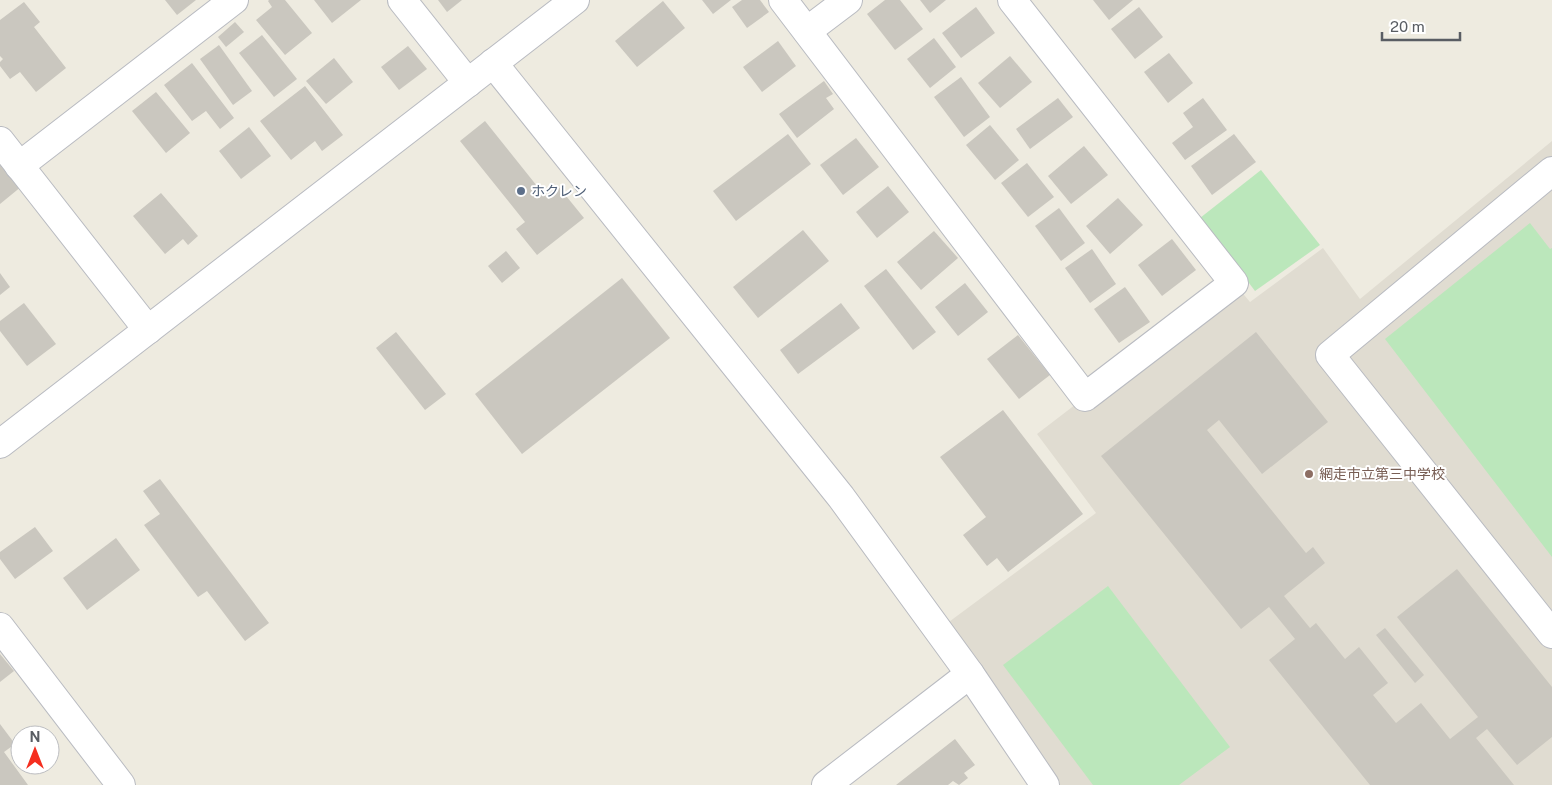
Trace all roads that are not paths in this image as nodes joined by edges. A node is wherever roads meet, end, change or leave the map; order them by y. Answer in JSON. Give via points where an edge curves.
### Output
{"nodes":[{"id":1,"x":234,"y":0,"type":"edge"},
{"id":2,"x":402,"y":0,"type":"edge"},
{"id":3,"x":575,"y":0,"type":"edge"},
{"id":4,"x":783,"y":0,"type":"edge"},
{"id":5,"x":848,"y":0,"type":"edge"},
{"id":6,"x":1012,"y":0,"type":"edge"},
{"id":7,"x":807,"y":31,"type":"junction"},
{"id":8,"x":493,"y":63,"type":"junction"},
{"id":9,"x":468,"y":83,"type":"junction"},
{"id":10,"x":0,"y":141,"type":"edge"},
{"id":11,"x":19,"y":166,"type":"junction"},
{"id":12,"x":1552,"y":171,"type":"edge"},
{"id":13,"x":148,"y":330,"type":"junction"},
{"id":14,"x":3,"y":435,"type":"edge"},
{"id":15,"x":0,"y":627,"type":"edge"},
{"id":16,"x":1552,"y":634,"type":"edge"},
{"id":17,"x":970,"y":674,"type":"junction"},
{"id":18,"x":121,"y":785,"type":"edge"},
{"id":19,"x":827,"y":785,"type":"edge"},
{"id":20,"x":1045,"y":785,"type":"edge"}],
"edges":[{"from":1,"to":11,"type":"street"},
{"from":2,"to":9,"type":"street"},
{"from":3,"to":8,"type":"street"},
{"from":4,"to":7,"type":"street"},
{"from":5,"to":7,"type":"street"},
{"from":6,"to":7,"type":"street","via":[[1234,283],[1085,397]]},
{"from":8,"to":9,"type":"street"},
{"from":8,"to":17,"type":"street","via":[[841,497]]},
{"from":9,"to":13,"type":"street"},
{"from":10,"to":11,"type":"street"},
{"from":11,"to":13,"type":"street"},
{"from":12,"to":16,"type":"street","via":[[1330,355]]},
{"from":13,"to":14,"type":"street"},
{"from":15,"to":18,"type":"street"},
{"from":17,"to":19,"type":"street"},
{"from":17,"to":20,"type":"street"}]}
